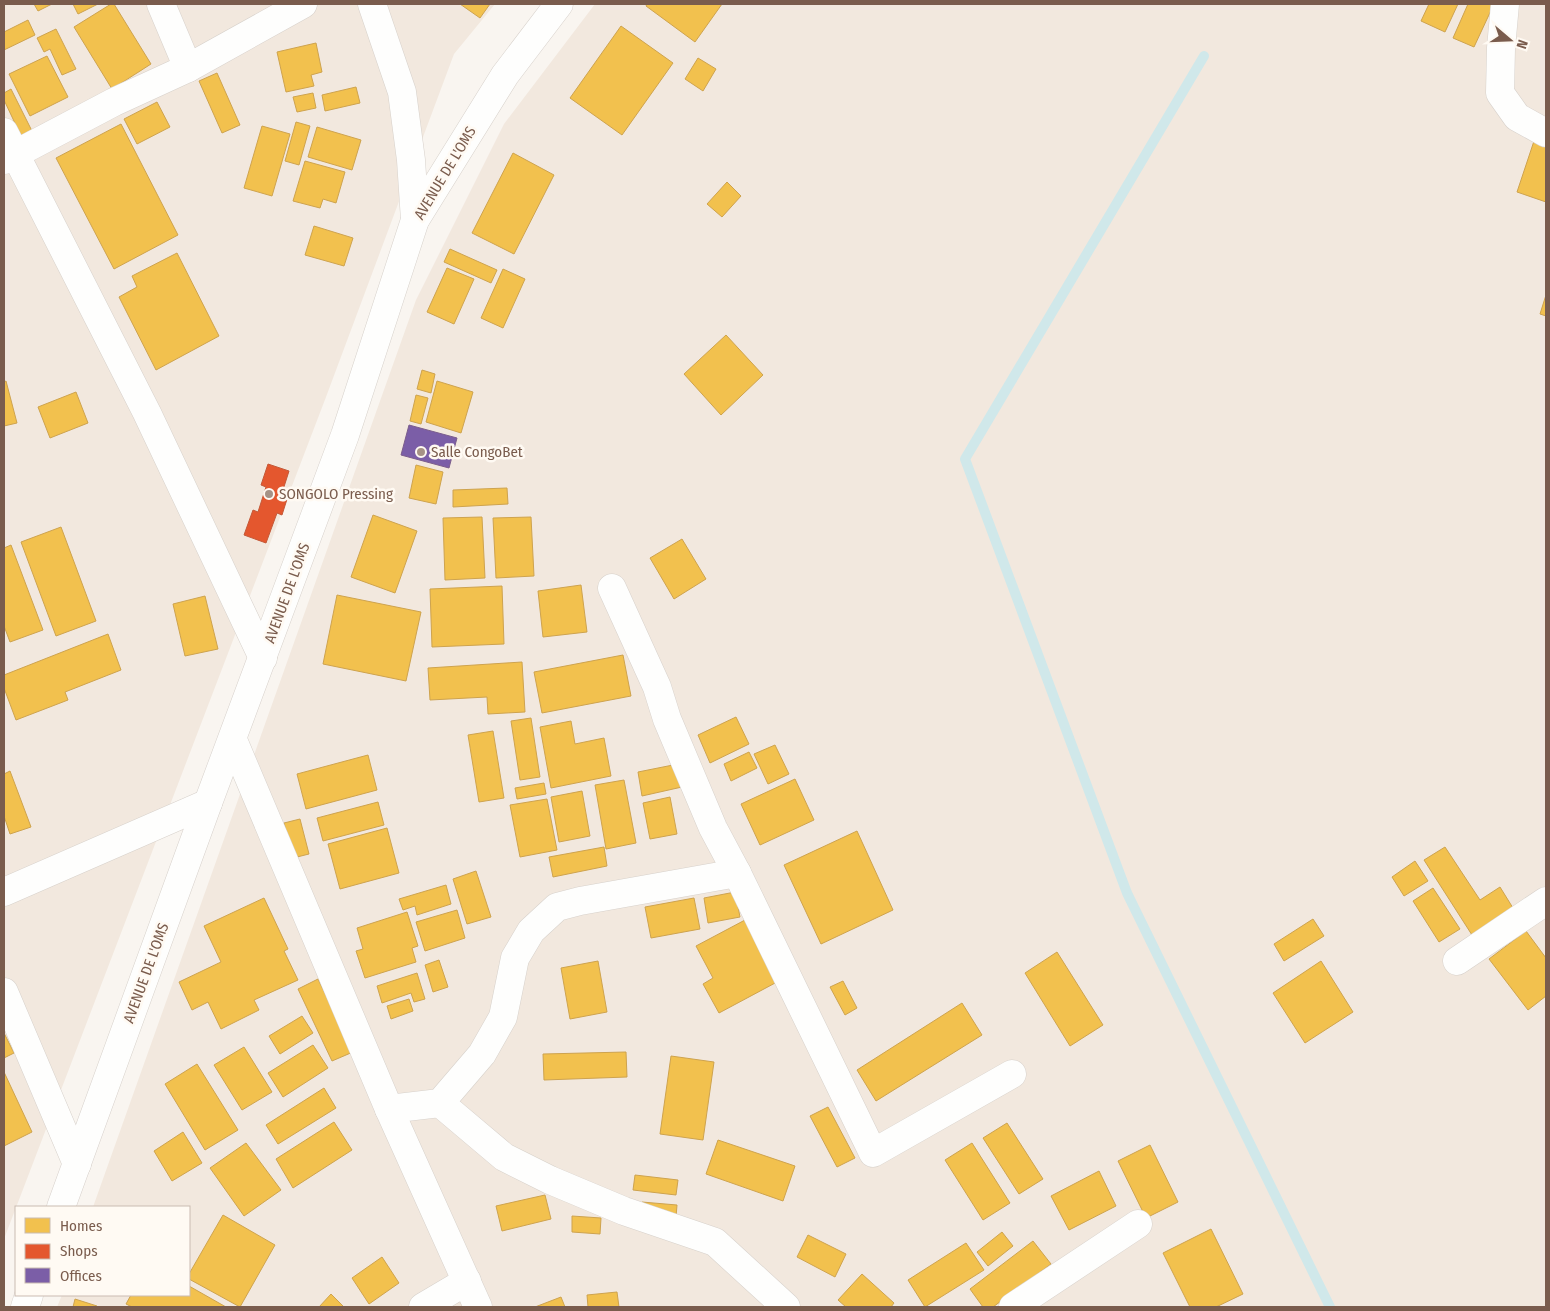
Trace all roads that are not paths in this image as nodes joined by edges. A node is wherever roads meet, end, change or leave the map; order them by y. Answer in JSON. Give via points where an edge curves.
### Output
{"nodes":[{"id":1,"x":161,"y":4,"type":"edge"},
{"id":2,"x":303,"y":4,"type":"edge"},
{"id":3,"x":372,"y":4,"type":"edge"},
{"id":4,"x":559,"y":4,"type":"edge"},
{"id":5,"x":1505,"y":4,"type":"edge"},
{"id":6,"x":188,"y":68,"type":"junction"},
{"id":7,"x":1546,"y":133,"type":"edge"},
{"id":8,"x":7,"y":149,"type":"edge"},
{"id":9,"x":415,"y":220,"type":"junction"},
{"id":10,"x":612,"y":588,"type":"dead end"},
{"id":11,"x":263,"y":658,"type":"junction"},
{"id":12,"x":233,"y":740,"type":"junction"},
{"id":13,"x":208,"y":803,"type":"junction"},
{"id":14,"x":737,"y":873,"type":"junction"},
{"id":15,"x":4,"y":892,"type":"edge"},
{"id":16,"x":1546,"y":901,"type":"edge"},
{"id":17,"x":1457,"y":961,"type":"dead end"},
{"id":18,"x":4,"y":992,"type":"edge"},
{"id":19,"x":1012,"y":1074,"type":"dead end"},
{"id":20,"x":440,"y":1103,"type":"junction"},
{"id":21,"x":389,"y":1109,"type":"junction"},
{"id":22,"x":76,"y":1164,"type":"junction"},
{"id":23,"x":61,"y":1206,"type":"edge"},
{"id":24,"x":1138,"y":1224,"type":"dead end"},
{"id":25,"x":467,"y":1281,"type":"junction"},
{"id":26,"x":423,"y":1307,"type":"edge"},
{"id":27,"x":478,"y":1307,"type":"edge"},
{"id":28,"x":786,"y":1307,"type":"edge"},
{"id":29,"x":1013,"y":1307,"type":"edge"}],
"edges":[{"from":1,"to":6,"type":"street"},
{"from":2,"to":6,"type":"street"},
{"from":3,"to":9,"type":"street","via":[[402,92]]},
{"from":4,"to":9,"type":"street","name":"AVENUE DE L'OMS","via":[[505,75]]},
{"from":5,"to":7,"type":"street","via":[[1500,93],[1517,117]]},
{"from":6,"to":8,"type":"street"},
{"from":8,"to":11,"type":"street","via":[[147,413]]},
{"from":9,"to":11,"type":"street","name":"AVENUE DE L'OMS","via":[[345,435]]},
{"from":10,"to":14,"type":"street","via":[[714,828]]},
{"from":11,"to":12,"type":"street","name":"AVENUE DE L'OMS"},
{"from":12,"to":13,"type":"street","name":"AVENUE DE L'OMS"},
{"from":12,"to":21,"type":"street"},
{"from":13,"to":15,"type":"street"},
{"from":13,"to":22,"type":"street","name":"AVENUE DE L'OMS"},
{"from":14,"to":19,"type":"street","via":[[873,1153]]},
{"from":14,"to":20,"type":"street","via":[[557,907],[531,931],[515,958],[503,1017],[482,1054]]},
{"from":16,"to":17,"type":"street"},
{"from":18,"to":22,"type":"street"},
{"from":20,"to":21,"type":"street"},
{"from":20,"to":28,"type":"street","via":[[504,1157],[624,1211],[715,1242]]},
{"from":21,"to":25,"type":"street"},
{"from":22,"to":23,"type":"street","name":"AVENUE DE L'OMS"},
{"from":24,"to":29,"type":"street"},
{"from":25,"to":26,"type":"street"},
{"from":25,"to":27,"type":"street"}]}
